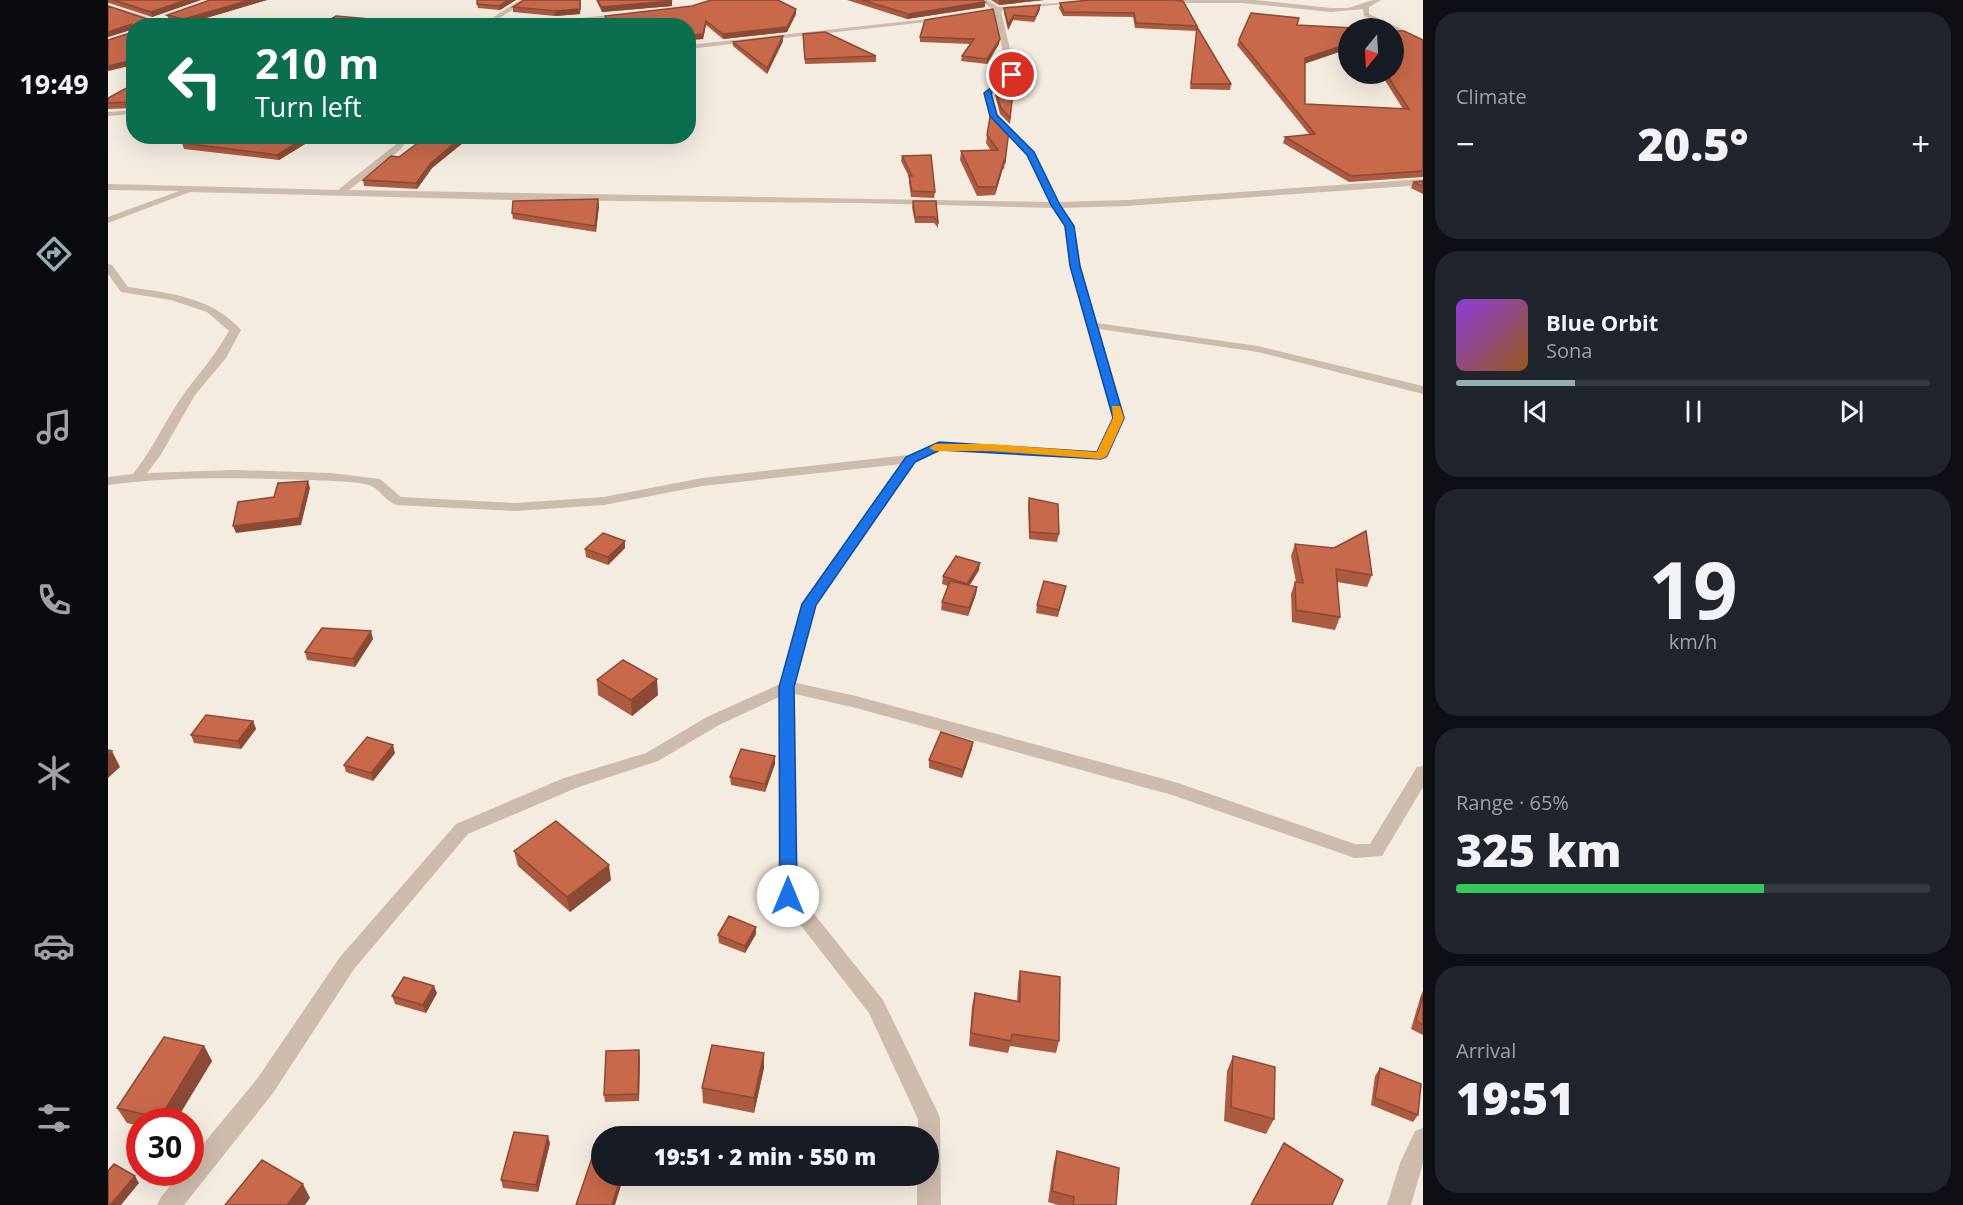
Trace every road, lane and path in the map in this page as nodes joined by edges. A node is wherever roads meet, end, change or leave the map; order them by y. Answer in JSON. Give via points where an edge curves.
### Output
{"nodes":[{"id":1,"x":524,"y":0,"type":"edge"},
{"id":2,"x":982,"y":0,"type":"edge"},
{"id":3,"x":1102,"y":0,"type":"edge"},
{"id":4,"x":1378,"y":0,"type":"edge"},
{"id":5,"x":1154,"y":1,"type":"edge"},
{"id":6,"x":108,"y":7,"type":"edge"},
{"id":7,"x":1366,"y":8,"type":"junction"},
{"id":8,"x":997,"y":9,"type":"junction"},
{"id":9,"x":675,"y":10,"type":"edge"},
{"id":10,"x":986,"y":11,"type":"edge"},
{"id":11,"x":172,"y":14,"type":"edge"},
{"id":12,"x":954,"y":16,"type":"edge"},
{"id":13,"x":140,"y":18,"type":"edge"},
{"id":14,"x":164,"y":18,"type":"edge"},
{"id":15,"x":496,"y":18,"type":"edge"},
{"id":16,"x":570,"y":18,"type":"edge"},
{"id":17,"x":1423,"y":42,"type":"edge"},
{"id":18,"x":696,"y":45,"type":"edge"},
{"id":19,"x":126,"y":113,"type":"edge"},
{"id":20,"x":108,"y":114,"type":"edge"},
{"id":21,"x":400,"y":144,"type":"edge"},
{"id":22,"x":1423,"y":182,"type":"edge"},
{"id":23,"x":108,"y":188,"type":"edge"},
{"id":24,"x":198,"y":189,"type":"junction"},
{"id":25,"x":340,"y":193,"type":"junction"},
{"id":26,"x":1055,"y":205,"type":"junction"},
{"id":27,"x":108,"y":220,"type":"edge"},
{"id":28,"x":108,"y":267,"type":"edge"},
{"id":29,"x":1091,"y":325,"type":"junction"},
{"id":30,"x":1423,"y":390,"type":"edge"},
{"id":31,"x":910,"y":459,"type":"junction"},
{"id":32,"x":137,"y":477,"type":"junction"},
{"id":33,"x":108,"y":481,"type":"edge"},
{"id":34,"x":787,"y":687,"type":"junction"},
{"id":35,"x":1423,"y":772,"type":"edge"},
{"id":36,"x":1423,"y":1138,"type":"edge"},
{"id":37,"x":169,"y":1205,"type":"edge"},
{"id":38,"x":928,"y":1205,"type":"edge"},
{"id":39,"x":1398,"y":1205,"type":"edge"}],
"edges":[{"from":1,"to":15,"type":"street"},
{"from":2,"to":8,"type":"street"},
{"from":3,"to":8,"type":"street"},
{"from":4,"to":7,"type":"street"},
{"from":5,"to":7,"type":"street"},
{"from":6,"to":13,"type":"street"},
{"from":7,"to":17,"type":"street","via":[[1366,15]]},
{"from":8,"to":10,"type":"street"},
{"from":8,"to":26,"type":"street","via":[[1012,75],[988,93],[994,116],[1031,154]]},
{"from":9,"to":16,"type":"street"},
{"from":11,"to":14,"type":"street"},
{"from":12,"to":18,"type":"street"},
{"from":19,"to":20,"type":"street"},
{"from":21,"to":25,"type":"street"},
{"from":22,"to":26,"type":"street"},
{"from":23,"to":24,"type":"street"},
{"from":24,"to":25,"type":"street"},
{"from":24,"to":27,"type":"street"},
{"from":25,"to":26,"type":"street"},
{"from":26,"to":29,"type":"street","via":[[1069,226]]},
{"from":28,"to":32,"type":"street","via":[[125,290],[173,297],[211,310],[234,330],[220,358],[190,394],[154,456]]},
{"from":29,"to":30,"type":"street","via":[[1258,349]]},
{"from":29,"to":31,"type":"street","via":[[1119,418],[1101,456],[939,446]]},
{"from":31,"to":32,"type":"street","via":[[702,482],[604,501],[515,507],[397,501],[375,482],[331,477]]},
{"from":31,"to":34,"type":"street","via":[[809,604]]},
{"from":32,"to":33,"type":"street"},
{"from":34,"to":35,"type":"street","via":[[856,702],[1175,789],[1355,851],[1375,851]]},
{"from":34,"to":37,"type":"street","via":[[713,721],[652,758],[570,783],[462,829],[347,963],[265,1086]]},
{"from":34,"to":38,"type":"street","via":[[788,896],[876,1007],[929,1119]]},
{"from":36,"to":39,"type":"street"}]}
